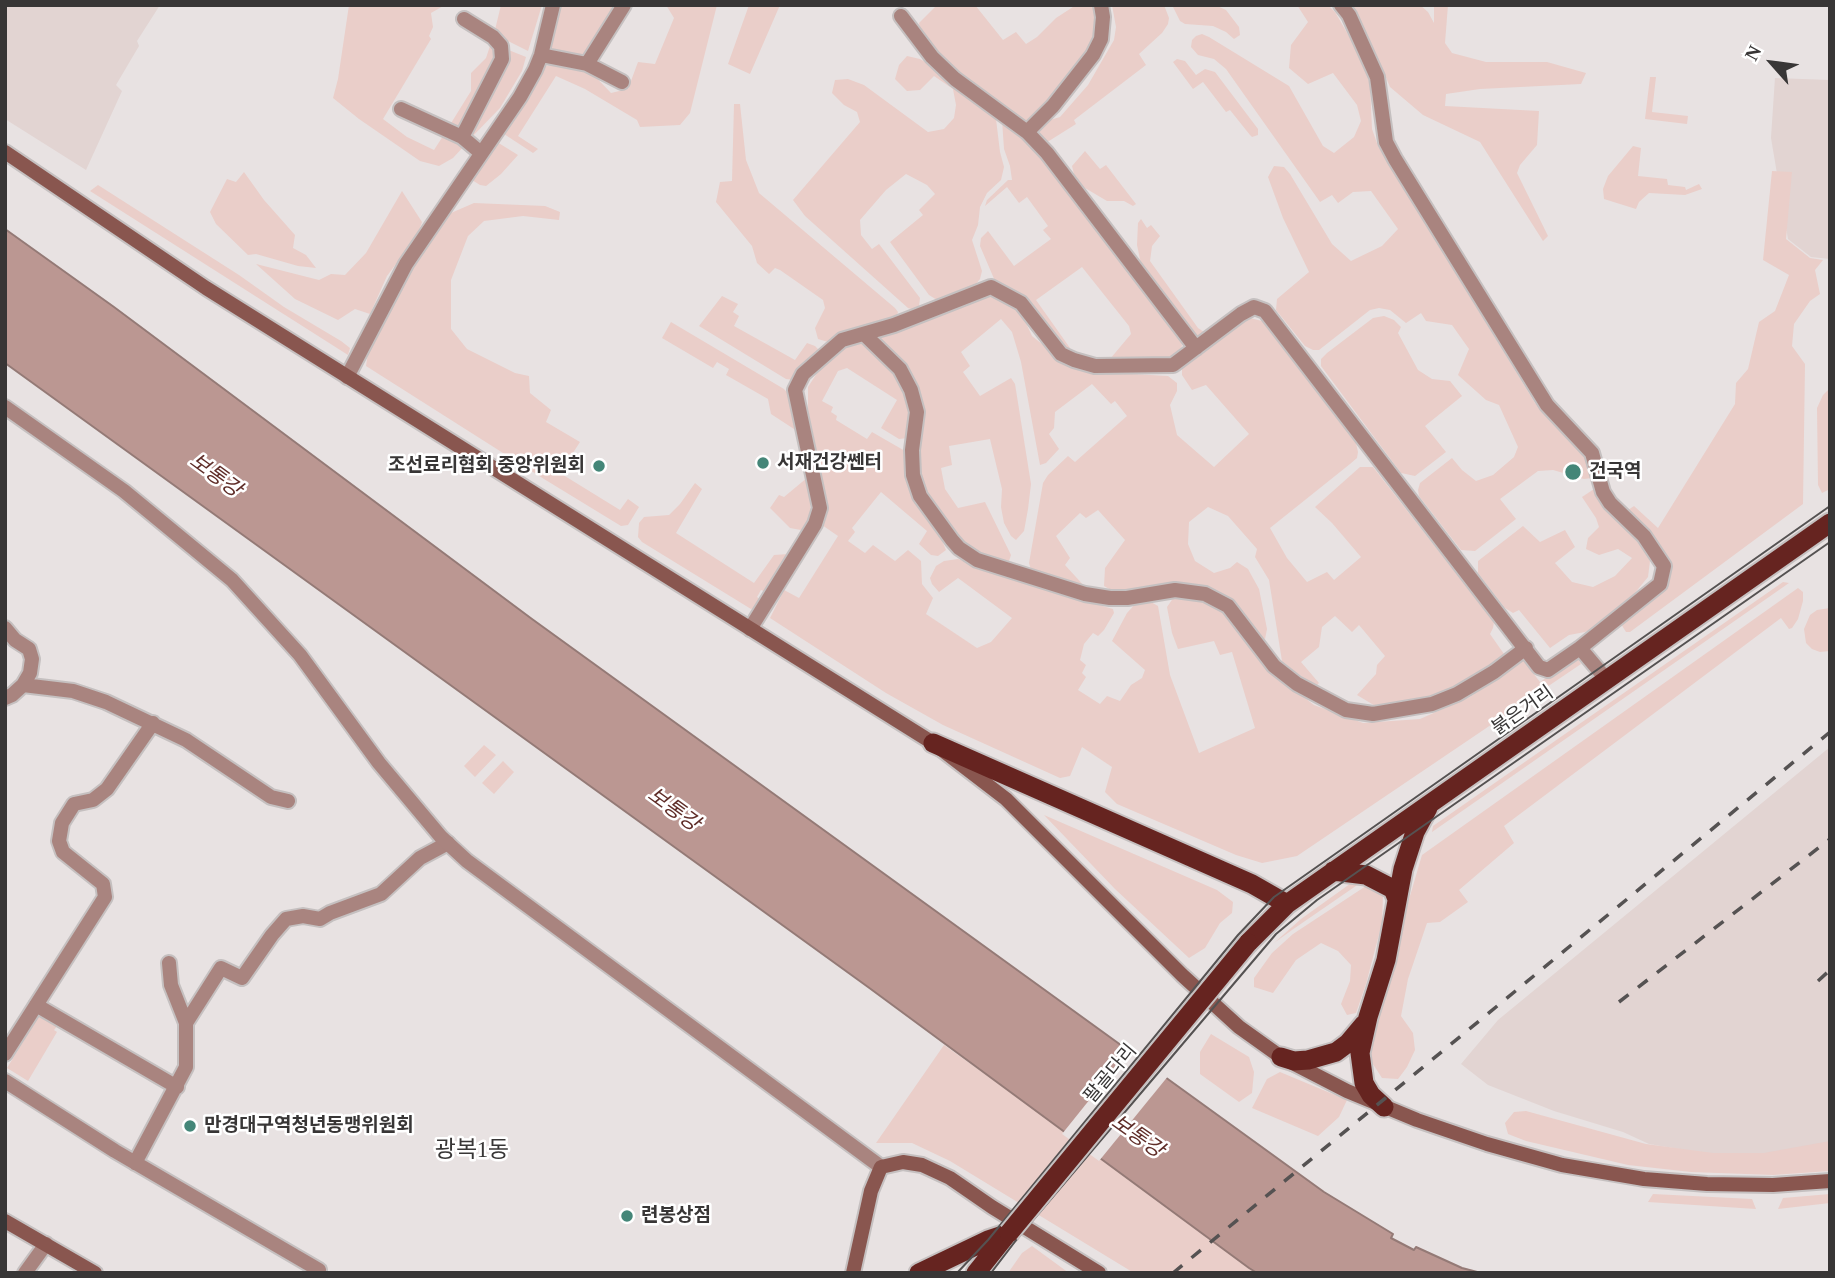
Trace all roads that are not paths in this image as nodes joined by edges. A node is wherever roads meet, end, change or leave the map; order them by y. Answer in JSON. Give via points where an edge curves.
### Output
{"nodes":[{"id":1,"x":553,"y":5,"type":"edge"},
{"id":2,"x":624,"y":5,"type":"edge"},
{"id":3,"x":1101,"y":5,"type":"edge"},
{"id":4,"x":1341,"y":5,"type":"edge"},
{"id":5,"x":901,"y":16,"type":"dead end"},
{"id":6,"x":464,"y":19,"type":"dead end"},
{"id":7,"x":541,"y":55,"type":"junction"},
{"id":8,"x":587,"y":64,"type":"junction"},
{"id":9,"x":622,"y":82,"type":"dead end"},
{"id":10,"x":401,"y":109,"type":"dead end"},
{"id":11,"x":1027,"y":132,"type":"junction"},
{"id":12,"x":462,"y":137,"type":"junction"},
{"id":13,"x":5,"y":152,"type":"edge"},
{"id":14,"x":481,"y":153,"type":"junction"},
{"id":15,"x":864,"y":334,"type":"junction"},
{"id":16,"x":1196,"y":348,"type":"junction"},
{"id":17,"x":347,"y":377,"type":"junction"},
{"id":18,"x":5,"y":407,"type":"edge"},
{"id":19,"x":5,"y":416,"type":"edge"},
{"id":20,"x":30,"y":426,"type":"junction"},
{"id":21,"x":1830,"y":523,"type":"edge"},
{"id":22,"x":5,"y":628,"type":"edge"},
{"id":23,"x":750,"y":629,"type":"junction"},
{"id":24,"x":1526,"y":648,"type":"junction"},
{"id":25,"x":1580,"y":648,"type":"junction"},
{"id":26,"x":1606,"y":680,"type":"junction"},
{"id":27,"x":23,"y":685,"type":"junction"},
{"id":28,"x":5,"y":698,"type":"edge"},
{"id":29,"x":153,"y":723,"type":"junction"},
{"id":30,"x":933,"y":743,"type":"junction"},
{"id":31,"x":288,"y":801,"type":"dead end"},
{"id":32,"x":1431,"y":803,"type":"junction"},
{"id":33,"x":448,"y":843,"type":"junction"},
{"id":34,"x":1333,"y":871,"type":"junction"},
{"id":35,"x":1396,"y":898,"type":"junction"},
{"id":36,"x":1287,"y":904,"type":"junction"},
{"id":37,"x":1248,"y":943,"type":"joint"},
{"id":38,"x":169,"y":963,"type":"dead end"},
{"id":39,"x":36,"y":1005,"type":"junction"},
{"id":40,"x":1368,"y":1017,"type":"junction"},
{"id":41,"x":186,"y":1023,"type":"junction"},
{"id":42,"x":5,"y":1054,"type":"edge"},
{"id":43,"x":1281,"y":1057,"type":"junction"},
{"id":44,"x":5,"y":1081,"type":"edge"},
{"id":45,"x":177,"y":1087,"type":"junction"},
{"id":46,"x":1384,"y":1107,"type":"junction"},
{"id":47,"x":135,"y":1163,"type":"junction"},
{"id":48,"x":881,"y":1167,"type":"junction"},
{"id":49,"x":1830,"y":1181,"type":"edge"},
{"id":50,"x":5,"y":1221,"type":"edge"},
{"id":51,"x":1009,"y":1233,"type":"junction"},
{"id":52,"x":46,"y":1244,"type":"junction"},
{"id":53,"x":319,"y":1270,"type":"dead end"},
{"id":54,"x":25,"y":1273,"type":"edge"},
{"id":55,"x":95,"y":1273,"type":"edge"},
{"id":56,"x":853,"y":1273,"type":"edge"},
{"id":57,"x":919,"y":1273,"type":"edge"},
{"id":58,"x":976,"y":1273,"type":"edge"},
{"id":59,"x":990,"y":1273,"type":"edge"},
{"id":60,"x":1099,"y":1273,"type":"edge"}],
"edges":[{"from":1,"to":7,"type":"street"},
{"from":2,"to":8,"type":"street"},
{"from":3,"to":11,"type":"street","via":[[1101,39],[1093,55]]},
{"from":4,"to":25,"type":"street","via":[[1377,77],[1386,142],[1395,159],[1547,405],[1592,453],[1610,503],[1644,536],[1664,566],[1660,584]]},
{"from":5,"to":11,"type":"street","via":[[955,79]]},
{"from":6,"to":12,"type":"street","via":[[493,37],[501,46],[502,58]]},
{"from":7,"to":8,"type":"street"},
{"from":7,"to":14,"type":"street","via":[[520,97]]},
{"from":8,"to":9,"type":"street"},
{"from":10,"to":12,"type":"street"},
{"from":11,"to":16,"type":"street"},
{"from":12,"to":14,"type":"street"},
{"from":13,"to":17,"type":"main road"},
{"from":14,"to":17,"type":"street","via":[[406,264]]},
{"from":15,"to":16,"type":"street","via":[[991,286],[1021,303],[1061,354],[1074,360],[1095,366],[1173,365]]},
{"from":15,"to":23,"type":"street","via":[[842,340],[821,357],[803,374],[796,390],[820,508],[815,524]]},
{"from":15,"to":24,"type":"street","via":[[900,369],[911,390],[918,412],[913,475],[920,496],[959,548],[977,559],[1110,598],[1175,590],[1205,594],[1238,617],[1274,666],[1346,710],[1373,714],[1432,704],[1494,672]]},
{"from":16,"to":24,"type":"street","via":[[1254,307],[1265,311]]},
{"from":17,"to":23,"type":"main road"},
{"from":18,"to":20,"type":"street"},
{"from":19,"to":20,"type":"street"},
{"from":20,"to":33,"type":"street","via":[[124,491],[232,580],[300,655],[379,763]]},
{"from":21,"to":26,"type":"highway","name":"붉은거리"},
{"from":22,"to":27,"type":"street","via":[[29,649],[30,673]]},
{"from":23,"to":30,"type":"main road"},
{"from":24,"to":25,"type":"street","via":[[1539,667],[1548,670]]},
{"from":25,"to":26,"type":"street"},
{"from":26,"to":32,"type":"highway","name":"붉은거리"},
{"from":27,"to":28,"type":"street"},
{"from":27,"to":29,"type":"street","via":[[73,691]]},
{"from":29,"to":31,"type":"street","via":[[271,797]]},
{"from":29,"to":39,"type":"street","via":[[107,789],[93,800],[74,804],[62,823],[59,841],[64,852],[103,884],[105,897]]},
{"from":30,"to":36,"type":"highway","via":[[1252,884]]},
{"from":30,"to":43,"type":"main road","via":[[1006,799],[1182,975],[1248,1035]]},
{"from":32,"to":34,"type":"highway","name":"붉은거리"},
{"from":32,"to":35,"type":"highway","via":[[1415,832]]},
{"from":33,"to":41,"type":"street","via":[[420,858],[381,894],[320,919],[286,919],[242,978],[221,968]]},
{"from":33,"to":48,"type":"street"},
{"from":34,"to":35,"type":"highway","via":[[1367,875],[1393,889]]},
{"from":34,"to":36,"type":"highway","name":"붉은거리"},
{"from":35,"to":40,"type":"highway","via":[[1394,926]]},
{"from":36,"to":37,"type":"highway","name":"붉은거리"},
{"from":37,"to":51,"type":"highway","name":"팔골다리","bridge":true},
{"from":38,"to":41,"type":"street","via":[[171,985]]},
{"from":39,"to":42,"type":"street"},
{"from":39,"to":45,"type":"street"},
{"from":40,"to":43,"type":"highway","via":[[1336,1052],[1308,1060]]},
{"from":40,"to":46,"type":"highway","via":[[1361,1068],[1371,1095]]},
{"from":41,"to":45,"type":"street","via":[[186,1067]]},
{"from":43,"to":46,"type":"main road"},
{"from":44,"to":47,"type":"street"},
{"from":45,"to":47,"type":"street"},
{"from":46,"to":49,"type":"main road","via":[[1515,1152],[1613,1175],[1707,1184]]},
{"from":47,"to":53,"type":"street"},
{"from":48,"to":56,"type":"main road","via":[[871,1191]]},
{"from":48,"to":60,"type":"main road","via":[[903,1162],[922,1165],[950,1178]]},
{"from":50,"to":52,"type":"main road"},
{"from":51,"to":57,"type":"highway"},
{"from":51,"to":58,"type":"highway"},
{"from":51,"to":59,"type":"highway"},
{"from":52,"to":54,"type":"street"},
{"from":52,"to":55,"type":"main road"}]}
